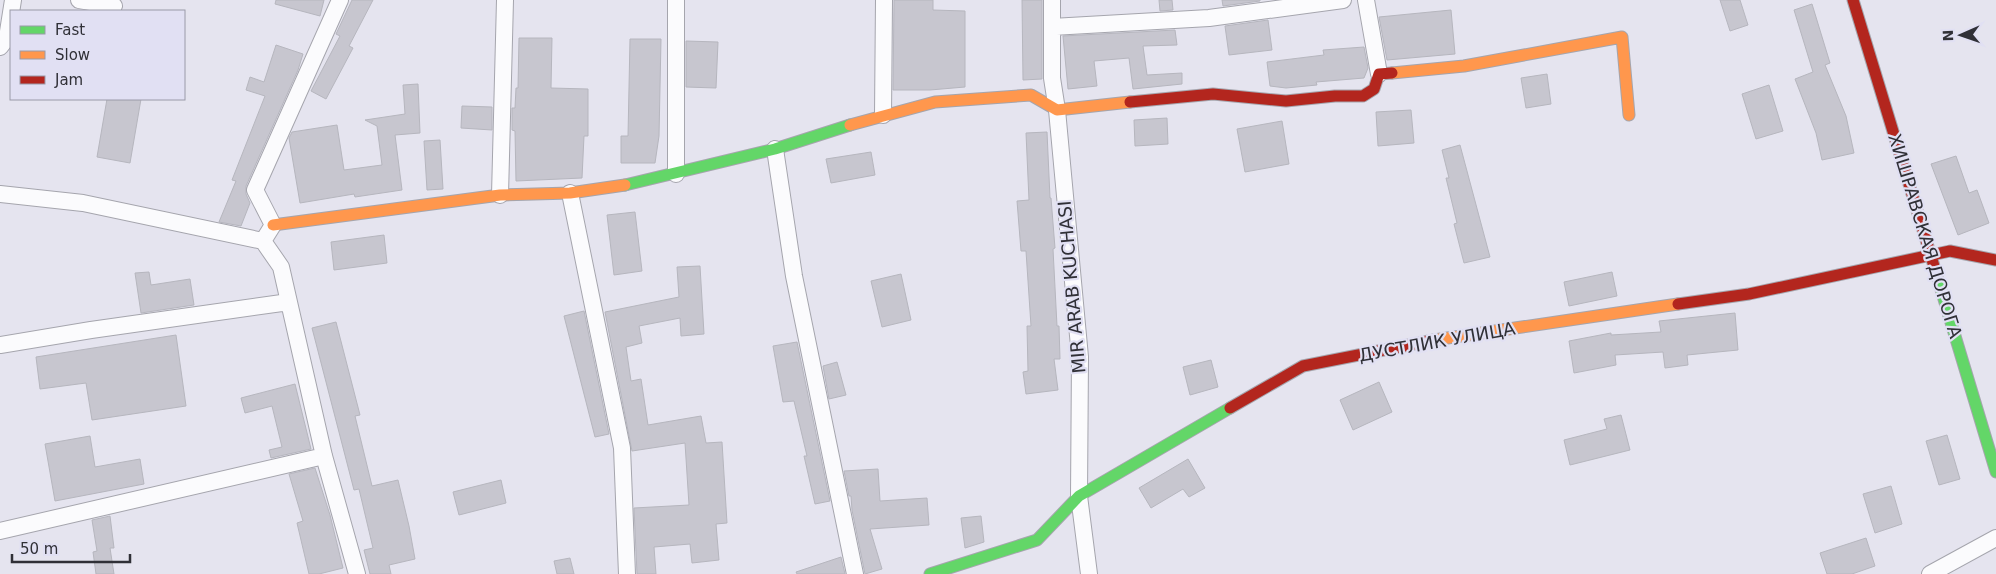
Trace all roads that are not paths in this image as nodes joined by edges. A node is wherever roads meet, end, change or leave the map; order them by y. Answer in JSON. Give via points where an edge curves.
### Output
{"nodes":[{"id":1,"x":80,"y":0,"type":"edge"},
{"id":2,"x":340,"y":0,"type":"edge"},
{"id":3,"x":505,"y":0,"type":"edge"},
{"id":4,"x":676,"y":0,"type":"edge"},
{"id":5,"x":884,"y":0,"type":"edge"},
{"id":6,"x":1052,"y":0,"type":"edge"},
{"id":7,"x":1342,"y":0,"type":"edge"},
{"id":8,"x":1366,"y":0,"type":"edge"},
{"id":9,"x":1859,"y":2,"type":"edge"},
{"id":10,"x":114,"y":6,"type":"dead end"},
{"id":11,"x":10,"y":19,"type":"edge"},
{"id":12,"x":1052,"y":27,"type":"junction"},
{"id":13,"x":0,"y":47,"type":"edge"},
{"id":14,"x":1379,"y":74,"type":"junction"},
{"id":15,"x":1057,"y":110,"type":"junction"},
{"id":16,"x":883,"y":115,"type":"junction"},
{"id":17,"x":1629,"y":115,"type":"dead end"},
{"id":18,"x":775,"y":149,"type":"junction"},
{"id":19,"x":676,"y":174,"type":"junction"},
{"id":20,"x":570,"y":193,"type":"junction"},
{"id":21,"x":0,"y":194,"type":"edge"},
{"id":22,"x":500,"y":195,"type":"junction"},
{"id":23,"x":273,"y":225,"type":"junction"},
{"id":24,"x":263,"y":241,"type":"junction"},
{"id":25,"x":1931,"y":256,"type":"junction"},
{"id":26,"x":1996,"y":260,"type":"edge"},
{"id":27,"x":289,"y":302,"type":"junction"},
{"id":28,"x":0,"y":345,"type":"edge"},
{"id":29,"x":324,"y":456,"type":"junction"},
{"id":30,"x":1996,"y":472,"type":"edge"},
{"id":31,"x":1079,"y":496,"type":"junction"},
{"id":32,"x":0,"y":531,"type":"edge"},
{"id":33,"x":1996,"y":538,"type":"edge"},
{"id":34,"x":357,"y":574,"type":"edge"},
{"id":35,"x":627,"y":574,"type":"edge"},
{"id":36,"x":855,"y":574,"type":"edge"},
{"id":37,"x":930,"y":574,"type":"edge"},
{"id":38,"x":1089,"y":574,"type":"edge"},
{"id":39,"x":1930,"y":574,"type":"edge"}],
"edges":[{"from":1,"to":10,"type":"street"},
{"from":2,"to":23,"type":"street","via":[[255,190]]},
{"from":3,"to":22,"type":"street"},
{"from":4,"to":19,"type":"street"},
{"from":5,"to":16,"type":"street"},
{"from":6,"to":12,"type":"street","name":"MIR ARAB KUCHASI"},
{"from":7,"to":12,"type":"street","via":[[1209,18]]},
{"from":8,"to":14,"type":"street"},
{"from":9,"to":25,"type":"street","name":"ХИШРАВСКАЯ ДОРОГА"},
{"from":11,"to":13,"type":"street","via":[[7,38]]},
{"from":12,"to":15,"type":"street","name":"MIR ARAB KUCHASI","via":[[1052,78]]},
{"from":14,"to":15,"type":"street","via":[[1374,89],[1363,96],[1286,101],[1212,94]]},
{"from":14,"to":17,"type":"street","via":[[1464,66],[1622,37]]},
{"from":15,"to":16,"type":"street","via":[[1031,95],[935,102]]},
{"from":15,"to":31,"type":"street","name":"MIR ARAB KUCHASI","via":[[1080,357]]},
{"from":16,"to":18,"type":"street"},
{"from":18,"to":19,"type":"street"},
{"from":18,"to":36,"type":"street","via":[[794,276]]},
{"from":19,"to":20,"type":"street"},
{"from":20,"to":22,"type":"street"},
{"from":20,"to":35,"type":"street","via":[[622,448]]},
{"from":21,"to":24,"type":"street","via":[[83,203]]},
{"from":22,"to":23,"type":"street"},
{"from":23,"to":24,"type":"street"},
{"from":24,"to":27,"type":"street","via":[[281,267]]},
{"from":25,"to":26,"type":"street","name":"ДУСТЛИК УЛИЦА","via":[[1950,251]]},
{"from":25,"to":30,"type":"street","name":"ХИШРАВСКАЯ ДОРОГА"},
{"from":25,"to":31,"type":"street","name":"ДУСТЛИК УЛИЦА","via":[[1749,294],[1442,338],[1303,366]]},
{"from":27,"to":28,"type":"street"},
{"from":27,"to":29,"type":"street"},
{"from":29,"to":32,"type":"street"},
{"from":29,"to":34,"type":"street"},
{"from":31,"to":37,"type":"street","name":"ДУСТЛИК УЛИЦА","via":[[1037,540]]},
{"from":31,"to":38,"type":"street","name":"MIR ARAB KUCHASI"},
{"from":33,"to":39,"type":"street"}]}
